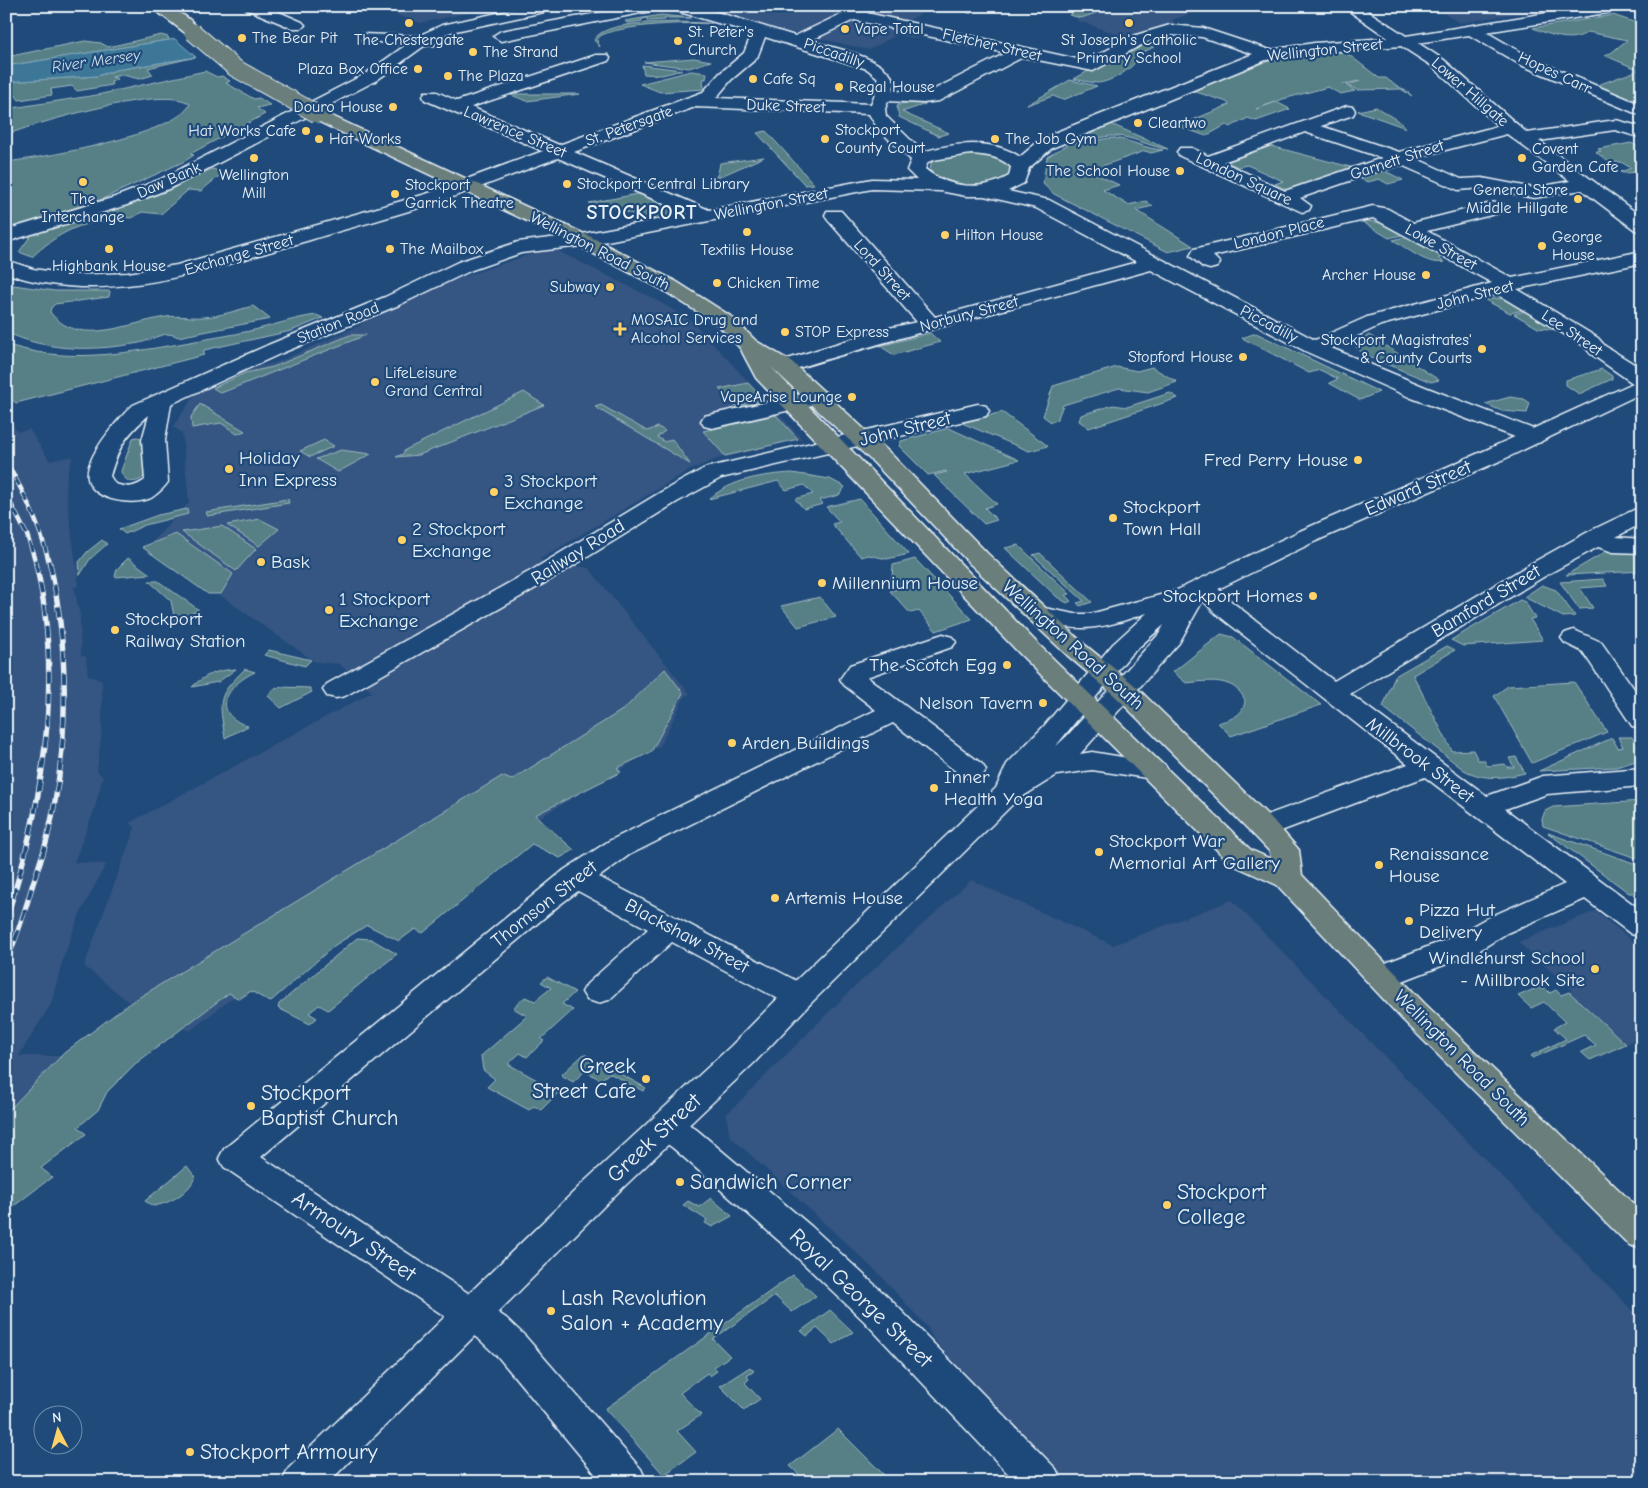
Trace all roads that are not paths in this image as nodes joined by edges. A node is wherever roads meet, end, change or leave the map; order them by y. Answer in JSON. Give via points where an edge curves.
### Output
{"nodes":[{"id":1,"x":157,"y":6,"type":"edge"},
{"id":2,"x":251,"y":6,"type":"edge"},
{"id":3,"x":553,"y":6,"type":"edge"},
{"id":4,"x":660,"y":6,"type":"edge"},
{"id":5,"x":672,"y":6,"type":"edge"},
{"id":6,"x":870,"y":6,"type":"edge"},
{"id":7,"x":1619,"y":6,"type":"edge"},
{"id":8,"x":1342,"y":8,"type":"edge"},
{"id":9,"x":1576,"y":9,"type":"edge"},
{"id":10,"x":854,"y":15,"type":"junction"},
{"id":11,"x":296,"y":25,"type":"dead end"},
{"id":12,"x":1471,"y":30,"type":"junction"},
{"id":13,"x":764,"y":31,"type":"junction"},
{"id":14,"x":367,"y":37,"type":"dead end"},
{"id":15,"x":486,"y":39,"type":"dead end"},
{"id":16,"x":421,"y":41,"type":"junction"},
{"id":17,"x":798,"y":41,"type":"junction"},
{"id":18,"x":1404,"y":41,"type":"junction"},
{"id":19,"x":450,"y":43,"type":"dead end"},
{"id":20,"x":1021,"y":52,"type":"junction"},
{"id":21,"x":1268,"y":55,"type":"junction"},
{"id":22,"x":602,"y":58,"type":"dead end"},
{"id":23,"x":431,"y":96,"type":"dead end"},
{"id":24,"x":696,"y":102,"type":"junction"},
{"id":25,"x":880,"y":102,"type":"junction"},
{"id":26,"x":455,"y":107,"type":"junction"},
{"id":27,"x":320,"y":108,"type":"junction"},
{"id":28,"x":1347,"y":111,"type":"dead end"},
{"id":29,"x":1642,"y":111,"type":"edge"},
{"id":30,"x":1304,"y":126,"type":"junction"},
{"id":31,"x":1510,"y":128,"type":"junction"},
{"id":32,"x":1642,"y":133,"type":"edge"},
{"id":33,"x":1525,"y":138,"type":"junction"},
{"id":34,"x":902,"y":140,"type":"junction"},
{"id":35,"x":1046,"y":144,"type":"junction"},
{"id":36,"x":954,"y":150,"type":"junction"},
{"id":37,"x":990,"y":150,"type":"junction"},
{"id":38,"x":561,"y":151,"type":"junction"},
{"id":39,"x":1186,"y":152,"type":"dead end"},
{"id":40,"x":1399,"y":158,"type":"junction"},
{"id":41,"x":1210,"y":161,"type":"junction"},
{"id":42,"x":918,"y":164,"type":"junction"},
{"id":43,"x":1019,"y":172,"type":"junction"},
{"id":44,"x":872,"y":184,"type":"junction"},
{"id":45,"x":1586,"y":184,"type":"junction"},
{"id":46,"x":466,"y":186,"type":"junction"},
{"id":47,"x":939,"y":186,"type":"junction"},
{"id":48,"x":981,"y":190,"type":"junction"},
{"id":49,"x":1286,"y":197,"type":"junction"},
{"id":50,"x":1042,"y":204,"type":"junction"},
{"id":51,"x":1496,"y":208,"type":"dead end"},
{"id":52,"x":1372,"y":212,"type":"joint"},
{"id":53,"x":834,"y":215,"type":"dead end"},
{"id":54,"x":708,"y":216,"type":"junction"},
{"id":55,"x":538,"y":220,"type":"junction"},
{"id":56,"x":1329,"y":220,"type":"junction"},
{"id":57,"x":1642,"y":226,"type":"edge"},
{"id":58,"x":1410,"y":230,"type":"junction"},
{"id":59,"x":6,"y":236,"type":"edge"},
{"id":60,"x":582,"y":240,"type":"junction"},
{"id":61,"x":518,"y":248,"type":"junction"},
{"id":62,"x":1642,"y":258,"type":"edge"},
{"id":63,"x":1154,"y":263,"type":"junction"},
{"id":64,"x":1210,"y":263,"type":"dead end"},
{"id":65,"x":6,"y":266,"type":"edge"},
{"id":66,"x":1505,"y":287,"type":"junction"},
{"id":67,"x":931,"y":325,"type":"junction"},
{"id":68,"x":749,"y":344,"type":"junction"},
{"id":69,"x":1314,"y":348,"type":"junction"},
{"id":70,"x":786,"y":366,"type":"junction"},
{"id":71,"x":1642,"y":379,"type":"edge"},
{"id":72,"x":1642,"y":385,"type":"edge"},
{"id":73,"x":817,"y":397,"type":"junction"},
{"id":74,"x":793,"y":402,"type":"junction"},
{"id":75,"x":160,"y":403,"type":"junction"},
{"id":76,"x":978,"y":411,"type":"dead end"},
{"id":77,"x":712,"y":421,"type":"dead end"},
{"id":78,"x":154,"y":432,"type":"junction"},
{"id":79,"x":117,"y":433,"type":"junction"},
{"id":80,"x":1533,"y":437,"type":"junction"},
{"id":81,"x":862,"y":439,"type":"junction"},
{"id":82,"x":833,"y":445,"type":"junction"},
{"id":83,"x":1642,"y":513,"type":"edge"},
{"id":84,"x":1596,"y":537,"type":"junction"},
{"id":85,"x":1642,"y":546,"type":"edge"},
{"id":86,"x":1193,"y":593,"type":"junction"},
{"id":87,"x":1039,"y":615,"type":"junction"},
{"id":88,"x":1574,"y":638,"type":"dead end"},
{"id":89,"x":943,"y":642,"type":"dead end"},
{"id":90,"x":1102,"y":672,"type":"junction"},
{"id":91,"x":1123,"y":689,"type":"junction"},
{"id":92,"x":336,"y":690,"type":"dead end"},
{"id":93,"x":1331,"y":692,"type":"junction"},
{"id":94,"x":1090,"y":708,"type":"junction"},
{"id":95,"x":893,"y":712,"type":"junction"},
{"id":96,"x":1642,"y":720,"type":"edge"},
{"id":97,"x":1428,"y":766,"type":"junction"},
{"id":98,"x":1049,"y":767,"type":"junction"},
{"id":99,"x":972,"y":770,"type":"dead end"},
{"id":100,"x":1154,"y":770,"type":"junction"},
{"id":101,"x":1642,"y":777,"type":"edge"},
{"id":102,"x":1007,"y":794,"type":"junction"},
{"id":103,"x":1483,"y":807,"type":"junction"},
{"id":104,"x":1263,"y":827,"type":"junction"},
{"id":105,"x":575,"y":877,"type":"junction"},
{"id":106,"x":1288,"y":878,"type":"junction"},
{"id":107,"x":1587,"y":886,"type":"junction"},
{"id":108,"x":669,"y":927,"type":"junction"},
{"id":109,"x":1642,"y":927,"type":"edge"},
{"id":110,"x":1381,"y":977,"type":"junction"},
{"id":111,"x":598,"y":992,"type":"dead end"},
{"id":112,"x":799,"y":996,"type":"junction"},
{"id":113,"x":668,"y":1127,"type":"junction"},
{"id":114,"x":236,"y":1158,"type":"joint"},
{"id":115,"x":1642,"y":1234,"type":"edge"},
{"id":116,"x":472,"y":1314,"type":"junction"},
{"id":117,"x":302,"y":1482,"type":"edge"},
{"id":118,"x":627,"y":1482,"type":"edge"},
{"id":119,"x":1042,"y":1482,"type":"edge"}],
"edges":[{"from":1,"to":27,"type":"highway","name":"Wellington Road South","bridge":true,"via":[[181,21],[241,71]]},
{"from":2,"to":11,"type":"street"},
{"from":3,"to":16,"type":"street","name":"Daw Bank","via":[[447,28]]},
{"from":4,"to":15,"type":"street"},
{"from":5,"to":13,"type":"street","name":"Piccadilly","via":[[698,10]]},
{"from":6,"to":10,"type":"street"},
{"from":7,"to":9,"type":"street","name":"Wellington Street"},
{"from":8,"to":18,"type":"street","name":"Lower Hillgate"},
{"from":9,"to":12,"type":"street","name":"Wellington Street"},
{"from":10,"to":17,"type":"street"},
{"from":10,"to":20,"type":"street","name":"Fletcher Street"},
{"from":12,"to":18,"type":"street","name":"Wellington Street"},
{"from":12,"to":29,"type":"street","name":"Hopes Carr","via":[[1527,62]]},
{"from":13,"to":17,"type":"street","name":"Piccadilly"},
{"from":13,"to":24,"type":"street","name":"St. Petersgate","via":[[758,35],[754,51],[747,59],[725,77],[713,93]]},
{"from":14,"to":16,"type":"street"},
{"from":16,"to":19,"type":"street"},
{"from":16,"to":27,"type":"street","name":"Daw Bank"},
{"from":17,"to":25,"type":"street","name":"Piccadilly","via":[[873,66],[886,80],[887,87]]},
{"from":18,"to":21,"type":"street","name":"Wellington Street"},
{"from":18,"to":31,"type":"street","name":"Lower Hillgate","via":[[1448,71]]},
{"from":20,"to":21,"type":"street","name":"Fletcher Street","via":[[1091,66],[1142,37],[1161,30],[1187,29]]},
{"from":20,"to":25,"type":"street","name":"Duke Street","via":[[933,97]]},
{"from":21,"to":35,"type":"street","name":"Wellington Street","via":[[1245,61]]},
{"from":22,"to":26,"type":"street"},
{"from":23,"to":26,"type":"street","name":"Lawrence Street"},
{"from":24,"to":25,"type":"street","name":"Duke Street"},
{"from":24,"to":38,"type":"street","name":"St. Petersgate"},
{"from":25,"to":34,"type":"street","name":"Piccadilly","via":[[878,116]]},
{"from":26,"to":38,"type":"street","name":"Lawrence Street"},
{"from":27,"to":46,"type":"highway","name":"Wellington Road South"},
{"from":27,"to":59,"type":"street","name":"Daw Bank","via":[[165,184]]},
{"from":28,"to":30,"type":"street"},
{"from":30,"to":40,"type":"street"},
{"from":30,"to":41,"type":"street"},
{"from":31,"to":33,"type":"street","name":"Lower Hillgate"},
{"from":31,"to":40,"type":"street","name":"Garnett Street"},
{"from":32,"to":33,"type":"street","via":[[1616,125]]},
{"from":33,"to":45,"type":"street","name":"Lower Hillgate"},
{"from":34,"to":36,"type":"street","name":"Piccadilly"},
{"from":34,"to":42,"type":"street","name":"Piccadilly"},
{"from":35,"to":37,"type":"street","name":"Wellington Street"},
{"from":35,"to":43,"type":"street","name":"Wellington Street"},
{"from":36,"to":37,"type":"street","name":"Wellington Street"},
{"from":36,"to":42,"type":"street","name":"Wellington Street"},
{"from":37,"to":43,"type":"street","name":"Piccadilly","via":[[1009,157]]},
{"from":38,"to":46,"type":"street","name":"St. Petersgate"},
{"from":38,"to":54,"type":"street","name":"Lawrence Street"},
{"from":39,"to":41,"type":"street","name":"London Square"},
{"from":40,"to":45,"type":"street","via":[[1458,185],[1482,183],[1534,193]]},
{"from":40,"to":49,"type":"street","name":"Garnett Street"},
{"from":41,"to":49,"type":"street","name":"London Square"},
{"from":42,"to":44,"type":"street","name":"Wellington Street"},
{"from":42,"to":47,"type":"street","name":"Piccadilly","via":[[928,181]]},
{"from":43,"to":48,"type":"street","name":"Wellington Street","via":[[1000,187]]},
{"from":43,"to":50,"type":"street","name":"Piccadilly"},
{"from":44,"to":47,"type":"street","name":"Wellington Street"},
{"from":44,"to":54,"type":"street","name":"Wellington Street"},
{"from":45,"to":57,"type":"street","name":"Lower Hillgate"},
{"from":46,"to":55,"type":"highway","name":"Wellington Road South"},
{"from":46,"to":65,"type":"street","name":"Exchange Street","via":[[290,240],[163,274],[81,280],[47,277]]},
{"from":47,"to":48,"type":"street","name":"Wellington Street"},
{"from":48,"to":50,"type":"street","name":"Piccadilly"},
{"from":49,"to":56,"type":"street","name":"London Square"},
{"from":50,"to":63,"type":"street","name":"Piccadilly"},
{"from":51,"to":58,"type":"street"},
{"from":52,"to":56,"type":"street","name":"London Place"},
{"from":52,"to":58,"type":"street","name":"Lowe Street","via":[[1381,213]]},
{"from":53,"to":67,"type":"street","name":"Lord Street"},
{"from":54,"to":60,"type":"street","name":"Wellington Street"},
{"from":55,"to":60,"type":"highway","name":"Wellington Road South"},
{"from":55,"to":61,"type":"street"},
{"from":56,"to":64,"type":"street","name":"London Place","via":[[1201,253],[1200,256]]},
{"from":58,"to":66,"type":"street","name":"Lowe Street"},
{"from":60,"to":61,"type":"street","name":"Station Road"},
{"from":60,"to":68,"type":"highway","name":"Wellington Road South","via":[[692,299],[725,321]]},
{"from":61,"to":75,"type":"street","name":"Station Road","via":[[456,270],[392,301],[240,364]]},
{"from":62,"to":66,"type":"street","name":"John Street"},
{"from":63,"to":67,"type":"street","name":"Norbury Street"},
{"from":63,"to":69,"type":"street","name":"Piccadilly"},
{"from":66,"to":69,"type":"street","name":"John Street","via":[[1365,324]]},
{"from":66,"to":71,"type":"street","name":"Lee Street"},
{"from":67,"to":70,"type":"street","name":"Norbury Street","via":[[884,335]]},
{"from":68,"to":70,"type":"highway","name":"Wellington Road South"},
{"from":68,"to":74,"type":"highway","name":"Wellington Road South","via":[[764,373]]},
{"from":69,"to":80,"type":"street","name":"Piccadilly"},
{"from":70,"to":73,"type":"highway","name":"Wellington Road South"},
{"from":72,"to":80,"type":"street","name":"Edward Street"},
{"from":73,"to":74,"type":"street"},
{"from":73,"to":81,"type":"highway","name":"Wellington Road South"},
{"from":74,"to":77,"type":"street"},
{"from":74,"to":82,"type":"highway","name":"Wellington Road South"},
{"from":75,"to":78,"type":"street","name":"Station Road","via":[[162,409]]},
{"from":75,"to":79,"type":"street","name":"Station Road","via":[[141,410]]},
{"from":76,"to":81,"type":"street","name":"John Street"},
{"from":78,"to":79,"type":"street"},
{"from":78,"to":79,"type":"street","name":"Station Road","via":[[156,482],[146,491],[134,495],[107,489],[100,482],[103,456]]},
{"from":80,"to":86,"type":"street","name":"Edward Street","via":[[1343,520],[1224,575]]},
{"from":81,"to":82,"type":"street","name":"John Street"},
{"from":81,"to":87,"type":"highway","name":"Wellington Road South","via":[[979,559]]},
{"from":82,"to":92,"type":"street","name":"Railway Road","via":[[714,473],[698,480],[541,575]]},
{"from":82,"to":94,"type":"highway","name":"Wellington Road South"},
{"from":83,"to":84,"type":"street","name":"Bamford Street"},
{"from":84,"to":85,"type":"street","via":[[1613,545]]},
{"from":84,"to":93,"type":"street","name":"Bamford Street"},
{"from":86,"to":87,"type":"street","via":[[1090,622]]},
{"from":86,"to":90,"type":"street","name":"Edward Street","via":[[1122,649]]},
{"from":86,"to":91,"type":"street","via":[[1170,638]]},
{"from":86,"to":93,"type":"street","name":"Millbrook Street","via":[[1223,608]]},
{"from":87,"to":90,"type":"highway","name":"Wellington Road South"},
{"from":88,"to":96,"type":"street","via":[[1592,647]]},
{"from":89,"to":95,"type":"street","via":[[859,671],[854,676],[857,684]]},
{"from":90,"to":91,"type":"highway","name":"Wellington Road South"},
{"from":90,"to":94,"type":"street","name":"Edward Street"},
{"from":91,"to":94,"type":"street"},
{"from":91,"to":104,"type":"highway","name":"Wellington Road South"},
{"from":93,"to":97,"type":"street","name":"Millbrook Street"},
{"from":94,"to":98,"type":"street","name":"Greek Street","via":[[1077,742]]},
{"from":94,"to":100,"type":"highway","name":"Wellington Road South"},
{"from":94,"to":102,"type":"street","name":"Greek Street","via":[[1054,732],[1017,770]]},
{"from":95,"to":99,"type":"street"},
{"from":95,"to":105,"type":"street","name":"Thomson Street","via":[[619,848]]},
{"from":97,"to":103,"type":"street","name":"Millbrook Street"},
{"from":97,"to":104,"type":"street"},
{"from":98,"to":100,"type":"street","via":[[1092,761]]},
{"from":98,"to":102,"type":"street","name":"Greek Street"},
{"from":100,"to":106,"type":"highway","name":"Wellington Road South","via":[[1241,857]]},
{"from":101,"to":103,"type":"street","via":[[1543,785]]},
{"from":102,"to":112,"type":"street","name":"Greek Street"},
{"from":103,"to":107,"type":"street","name":"Millbrook Street"},
{"from":104,"to":106,"type":"highway","name":"Wellington Road South","via":[[1284,850]]},
{"from":105,"to":108,"type":"street","name":"Blackshaw Street"},
{"from":105,"to":114,"type":"street","name":"Thomson Street"},
{"from":106,"to":110,"type":"highway","name":"Wellington Road South"},
{"from":107,"to":109,"type":"street","name":"Millbrook Street"},
{"from":107,"to":110,"type":"street","via":[[1496,926],[1464,946]]},
{"from":108,"to":111,"type":"street"},
{"from":108,"to":112,"type":"street","name":"Blackshaw Street"},
{"from":110,"to":115,"type":"highway","name":"Wellington Road South"},
{"from":112,"to":113,"type":"street","name":"Greek Street"},
{"from":113,"to":116,"type":"street","name":"Greek Street","via":[[598,1190]]},
{"from":113,"to":119,"type":"street","name":"Royal George Street","via":[[799,1237],[877,1310]]},
{"from":114,"to":116,"type":"street","name":"Armoury Street"},
{"from":116,"to":117,"type":"street","name":"Greek Street"},
{"from":116,"to":118,"type":"street","name":"Armoury Street","via":[[512,1347]]}]}
